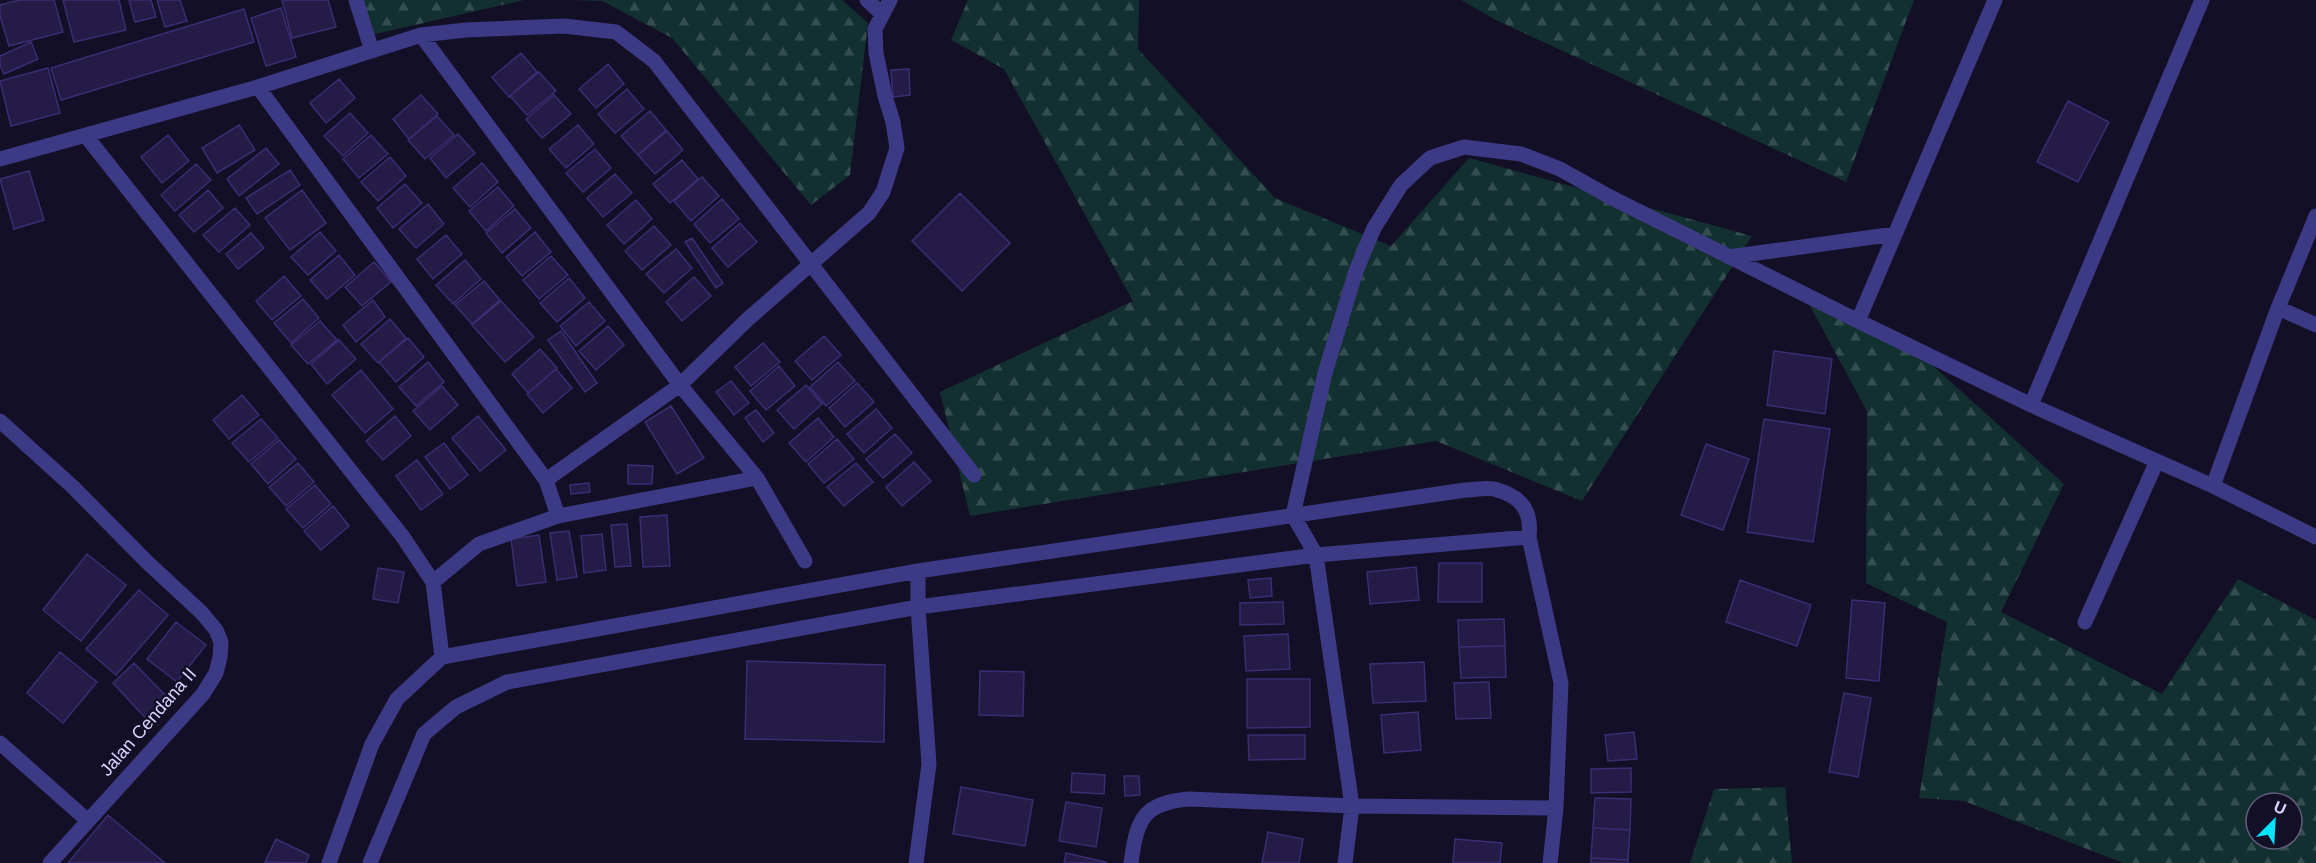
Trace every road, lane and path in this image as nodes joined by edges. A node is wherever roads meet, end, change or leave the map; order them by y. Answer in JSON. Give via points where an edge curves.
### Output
{"nodes":[{"id":1,"x":356,"y":0,"type":"edge"},
{"id":2,"x":867,"y":0,"type":"edge"},
{"id":3,"x":1995,"y":0,"type":"edge"},
{"id":4,"x":2202,"y":0,"type":"edge"},
{"id":5,"x":886,"y":7,"type":"edge"},
{"id":6,"x":421,"y":35,"type":"junction"},
{"id":7,"x":372,"y":51,"type":"junction"},
{"id":8,"x":258,"y":87,"type":"junction"},
{"id":9,"x":86,"y":136,"type":"junction"},
{"id":10,"x":1,"y":155,"type":"edge"},
{"id":11,"x":2316,"y":216,"type":"edge"},
{"id":12,"x":1895,"y":234,"type":"junction"},
{"id":13,"x":1730,"y":257,"type":"junction"},
{"id":14,"x":811,"y":266,"type":"junction"},
{"id":15,"x":2278,"y":308,"type":"junction"},
{"id":16,"x":1858,"y":321,"type":"junction"},
{"id":17,"x":2316,"y":325,"type":"edge"},
{"id":18,"x":680,"y":386,"type":"junction"},
{"id":19,"x":2031,"y":405,"type":"junction"},
{"id":20,"x":0,"y":421,"type":"edge"},
{"id":21,"x":2157,"y":461,"type":"junction"},
{"id":22,"x":974,"y":476,"type":"dead end"},
{"id":23,"x":757,"y":478,"type":"junction"},
{"id":24,"x":546,"y":480,"type":"junction"},
{"id":25,"x":2213,"y":486,"type":"junction"},
{"id":26,"x":1293,"y":515,"type":"junction"},
{"id":27,"x":558,"y":516,"type":"junction"},
{"id":28,"x":1529,"y":537,"type":"junction"},
{"id":29,"x":2316,"y":537,"type":"edge"},
{"id":30,"x":1317,"y":555,"type":"junction"},
{"id":31,"x":805,"y":561,"type":"dead end"},
{"id":32,"x":918,"y":571,"type":"junction"},
{"id":33,"x":433,"y":582,"type":"junction"},
{"id":34,"x":918,"y":607,"type":"junction"},
{"id":35,"x":2085,"y":622,"type":"dead end"},
{"id":36,"x":442,"y":657,"type":"junction"},
{"id":37,"x":0,"y":743,"type":"edge"},
{"id":38,"x":1352,"y":806,"type":"junction"},
{"id":39,"x":1556,"y":808,"type":"junction"},
{"id":40,"x":87,"y":820,"type":"junction"},
{"id":41,"x":50,"y":863,"type":"edge"},
{"id":42,"x":330,"y":863,"type":"edge"},
{"id":43,"x":370,"y":863,"type":"edge"},
{"id":44,"x":916,"y":863,"type":"edge"},
{"id":45,"x":1131,"y":863,"type":"edge"},
{"id":46,"x":1345,"y":863,"type":"edge"},
{"id":47,"x":1550,"y":863,"type":"edge"}],
"edges":[{"from":1,"to":7,"type":"street"},
{"from":2,"to":5,"type":"street"},
{"from":3,"to":12,"type":"street"},
{"from":4,"to":19,"type":"street"},
{"from":5,"to":14,"type":"street","via":[[876,29],[876,53],[897,148],[883,192],[870,213]]},
{"from":6,"to":7,"type":"street"},
{"from":6,"to":14,"type":"street","via":[[564,26],[616,32],[654,61]]},
{"from":6,"to":18,"type":"street"},
{"from":7,"to":8,"type":"street"},
{"from":8,"to":9,"type":"street"},
{"from":8,"to":24,"type":"street"},
{"from":9,"to":10,"type":"street"},
{"from":9,"to":33,"type":"street","via":[[404,537]]},
{"from":11,"to":15,"type":"street"},
{"from":12,"to":13,"type":"street"},
{"from":12,"to":16,"type":"street"},
{"from":13,"to":16,"type":"street"},
{"from":13,"to":26,"type":"street","via":[[1560,169],[1521,154],[1464,147],[1430,158],[1401,185],[1374,228],[1356,271],[1325,373]]},
{"from":14,"to":18,"type":"street","via":[[748,319]]},
{"from":14,"to":22,"type":"street"},
{"from":15,"to":17,"type":"street"},
{"from":15,"to":25,"type":"street"},
{"from":16,"to":19,"type":"street"},
{"from":18,"to":23,"type":"street"},
{"from":18,"to":24,"type":"street"},
{"from":19,"to":21,"type":"street"},
{"from":20,"to":40,"type":"street","name":"Jalan Cendana II","via":[[202,613],[221,642],[216,673],[203,694]]},
{"from":21,"to":25,"type":"street"},
{"from":21,"to":35,"type":"street"},
{"from":23,"to":27,"type":"street"},
{"from":23,"to":31,"type":"street"},
{"from":24,"to":27,"type":"street"},
{"from":25,"to":29,"type":"street"},
{"from":26,"to":28,"type":"street","via":[[1492,488],[1513,497],[1527,509]]},
{"from":26,"to":30,"type":"street"},
{"from":26,"to":32,"type":"street"},
{"from":27,"to":33,"type":"street","via":[[480,544]]},
{"from":28,"to":30,"type":"street"},
{"from":28,"to":39,"type":"street","via":[[1561,682]]},
{"from":30,"to":34,"type":"street"},
{"from":30,"to":38,"type":"street"},
{"from":32,"to":34,"type":"street"},
{"from":32,"to":36,"type":"street"},
{"from":33,"to":36,"type":"street"},
{"from":34,"to":43,"type":"street","via":[[507,682],[456,707],[424,734]]},
{"from":34,"to":44,"type":"street","via":[[930,764]]},
{"from":36,"to":42,"type":"street","via":[[397,699],[372,744]]},
{"from":37,"to":40,"type":"street"},
{"from":38,"to":39,"type":"street"},
{"from":38,"to":45,"type":"street","via":[[1167,801],[1149,811],[1139,825]]},
{"from":38,"to":46,"type":"street"},
{"from":39,"to":47,"type":"street"},
{"from":40,"to":41,"type":"street","name":"Jalan Cendana II"}]}
